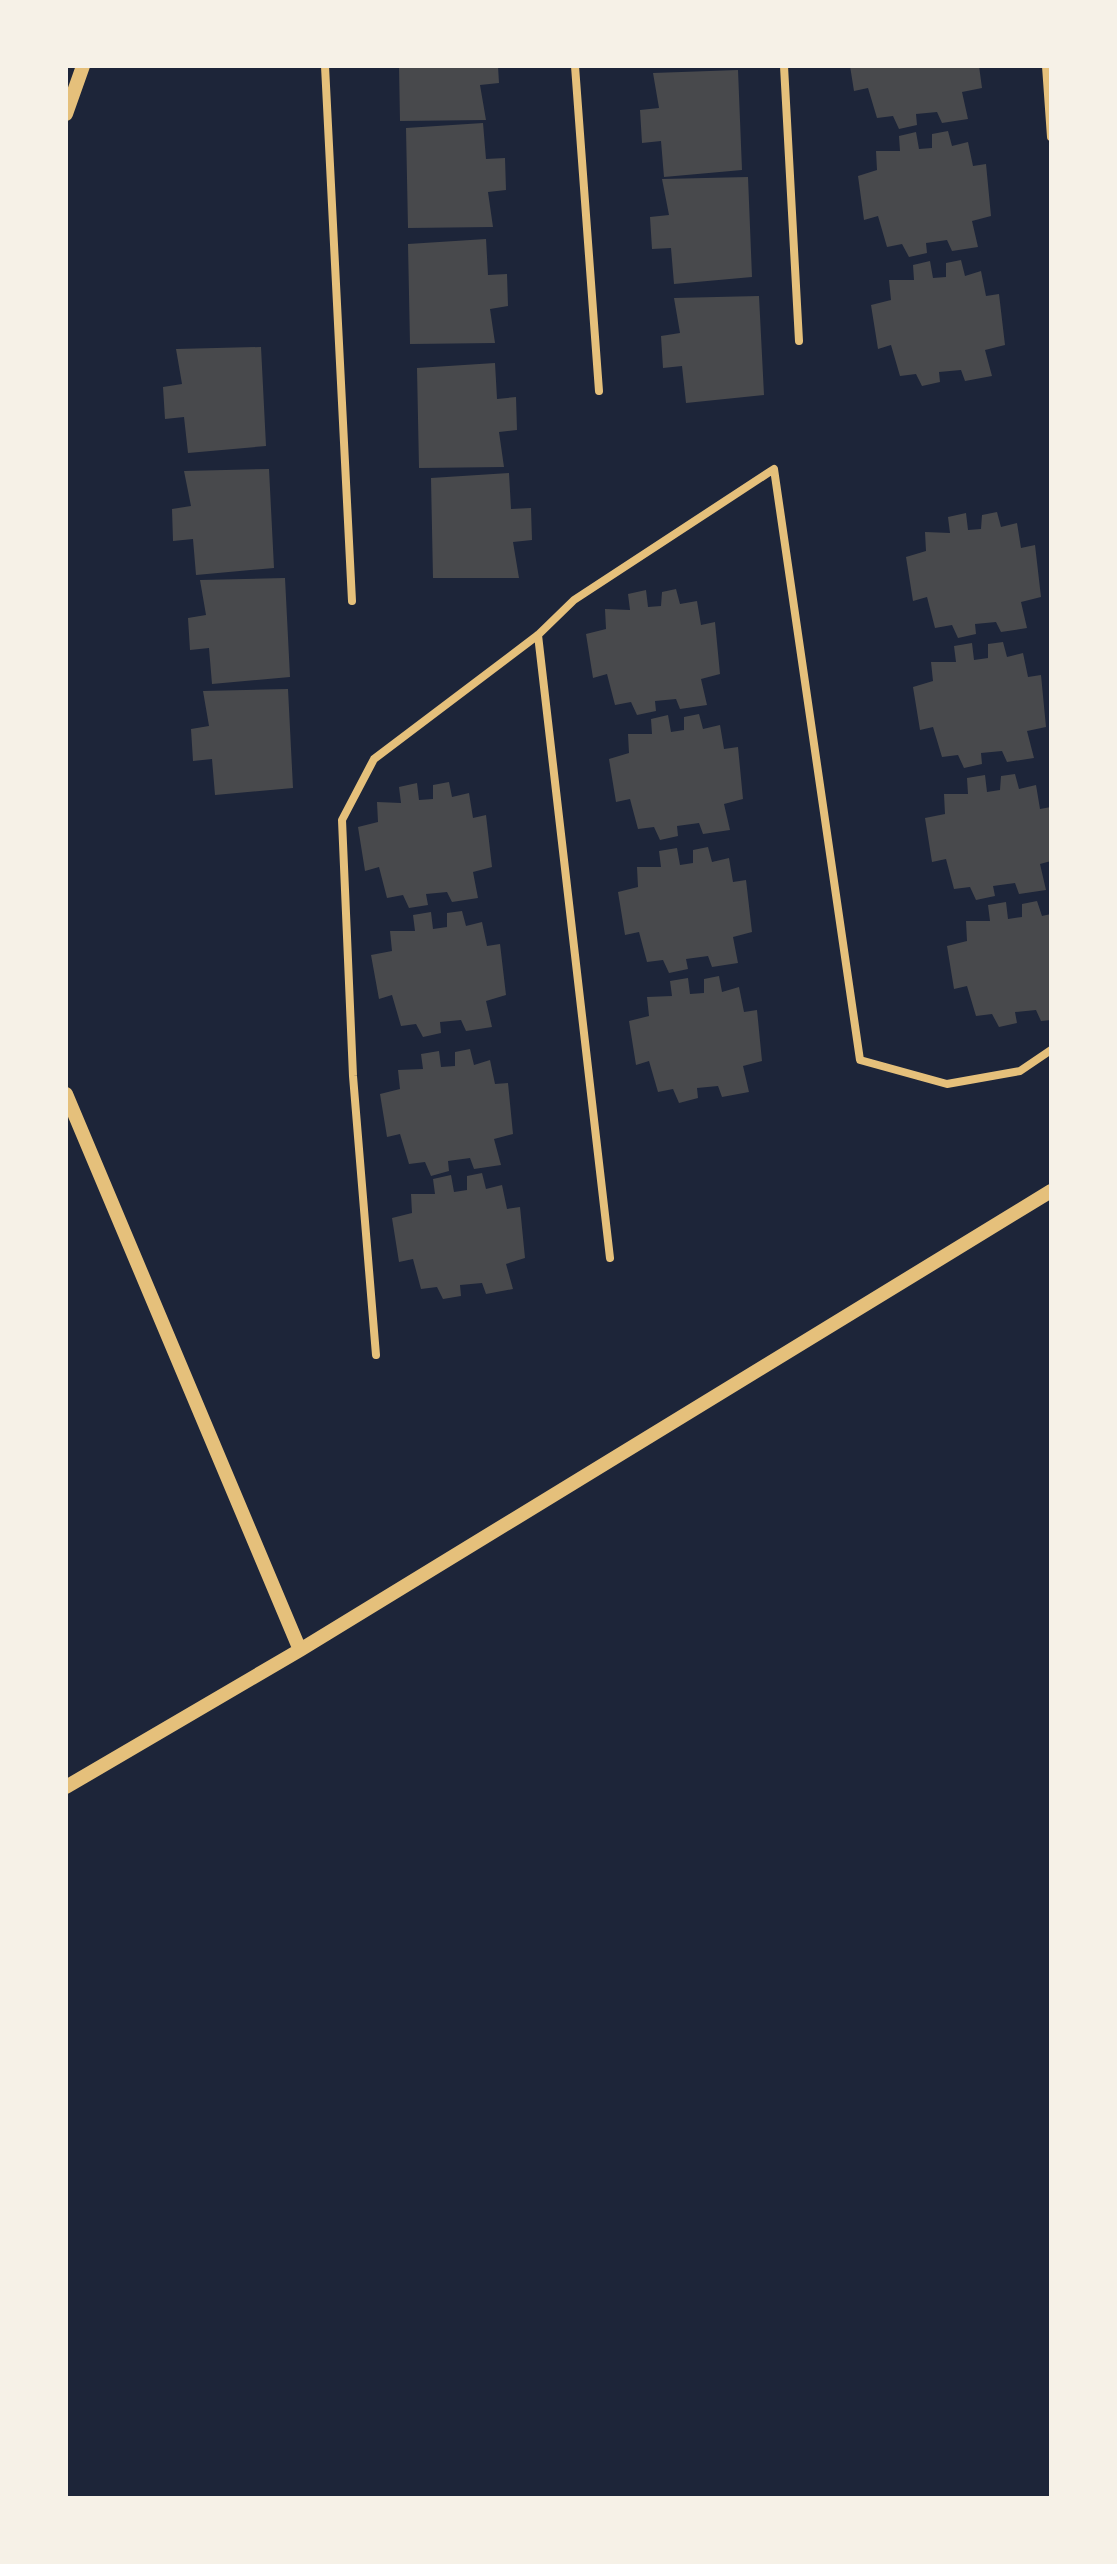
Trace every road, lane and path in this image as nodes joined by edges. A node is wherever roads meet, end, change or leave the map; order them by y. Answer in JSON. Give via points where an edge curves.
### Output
{"nodes":[{"id":1,"x":83,"y":66,"type":"edge"},
{"id":2,"x":325,"y":66,"type":"edge"},
{"id":3,"x":575,"y":66,"type":"edge"},
{"id":4,"x":784,"y":66,"type":"edge"},
{"id":5,"x":1046,"y":66,"type":"edge"},
{"id":6,"x":66,"y":114,"type":"edge"},
{"id":7,"x":1051,"y":137,"type":"edge"},
{"id":8,"x":799,"y":341,"type":"dead end"},
{"id":9,"x":599,"y":391,"type":"dead end"},
{"id":10,"x":352,"y":601,"type":"dead end"},
{"id":11,"x":538,"y":635,"type":"junction"},
{"id":12,"x":1051,"y":1050,"type":"edge"},
{"id":13,"x":66,"y":1094,"type":"edge"},
{"id":14,"x":1051,"y":1191,"type":"edge"},
{"id":15,"x":610,"y":1258,"type":"dead end"},
{"id":16,"x":376,"y":1355,"type":"dead end"},
{"id":17,"x":300,"y":1650,"type":"junction"},
{"id":18,"x":66,"y":1787,"type":"edge"}],
"edges":[{"from":1,"to":6,"type":"street"},
{"from":2,"to":10,"type":"street"},
{"from":3,"to":9,"type":"street"},
{"from":4,"to":8,"type":"street"},
{"from":5,"to":7,"type":"street"},
{"from":11,"to":12,"type":"street","via":[[574,600],[774,469],[860,1060],[947,1084],[1020,1071]]},
{"from":11,"to":15,"type":"street"},
{"from":11,"to":16,"type":"street","via":[[374,759],[342,820],[353,1076]]},
{"from":13,"to":17,"type":"street"},
{"from":14,"to":17,"type":"street"},
{"from":17,"to":18,"type":"street"}]}
